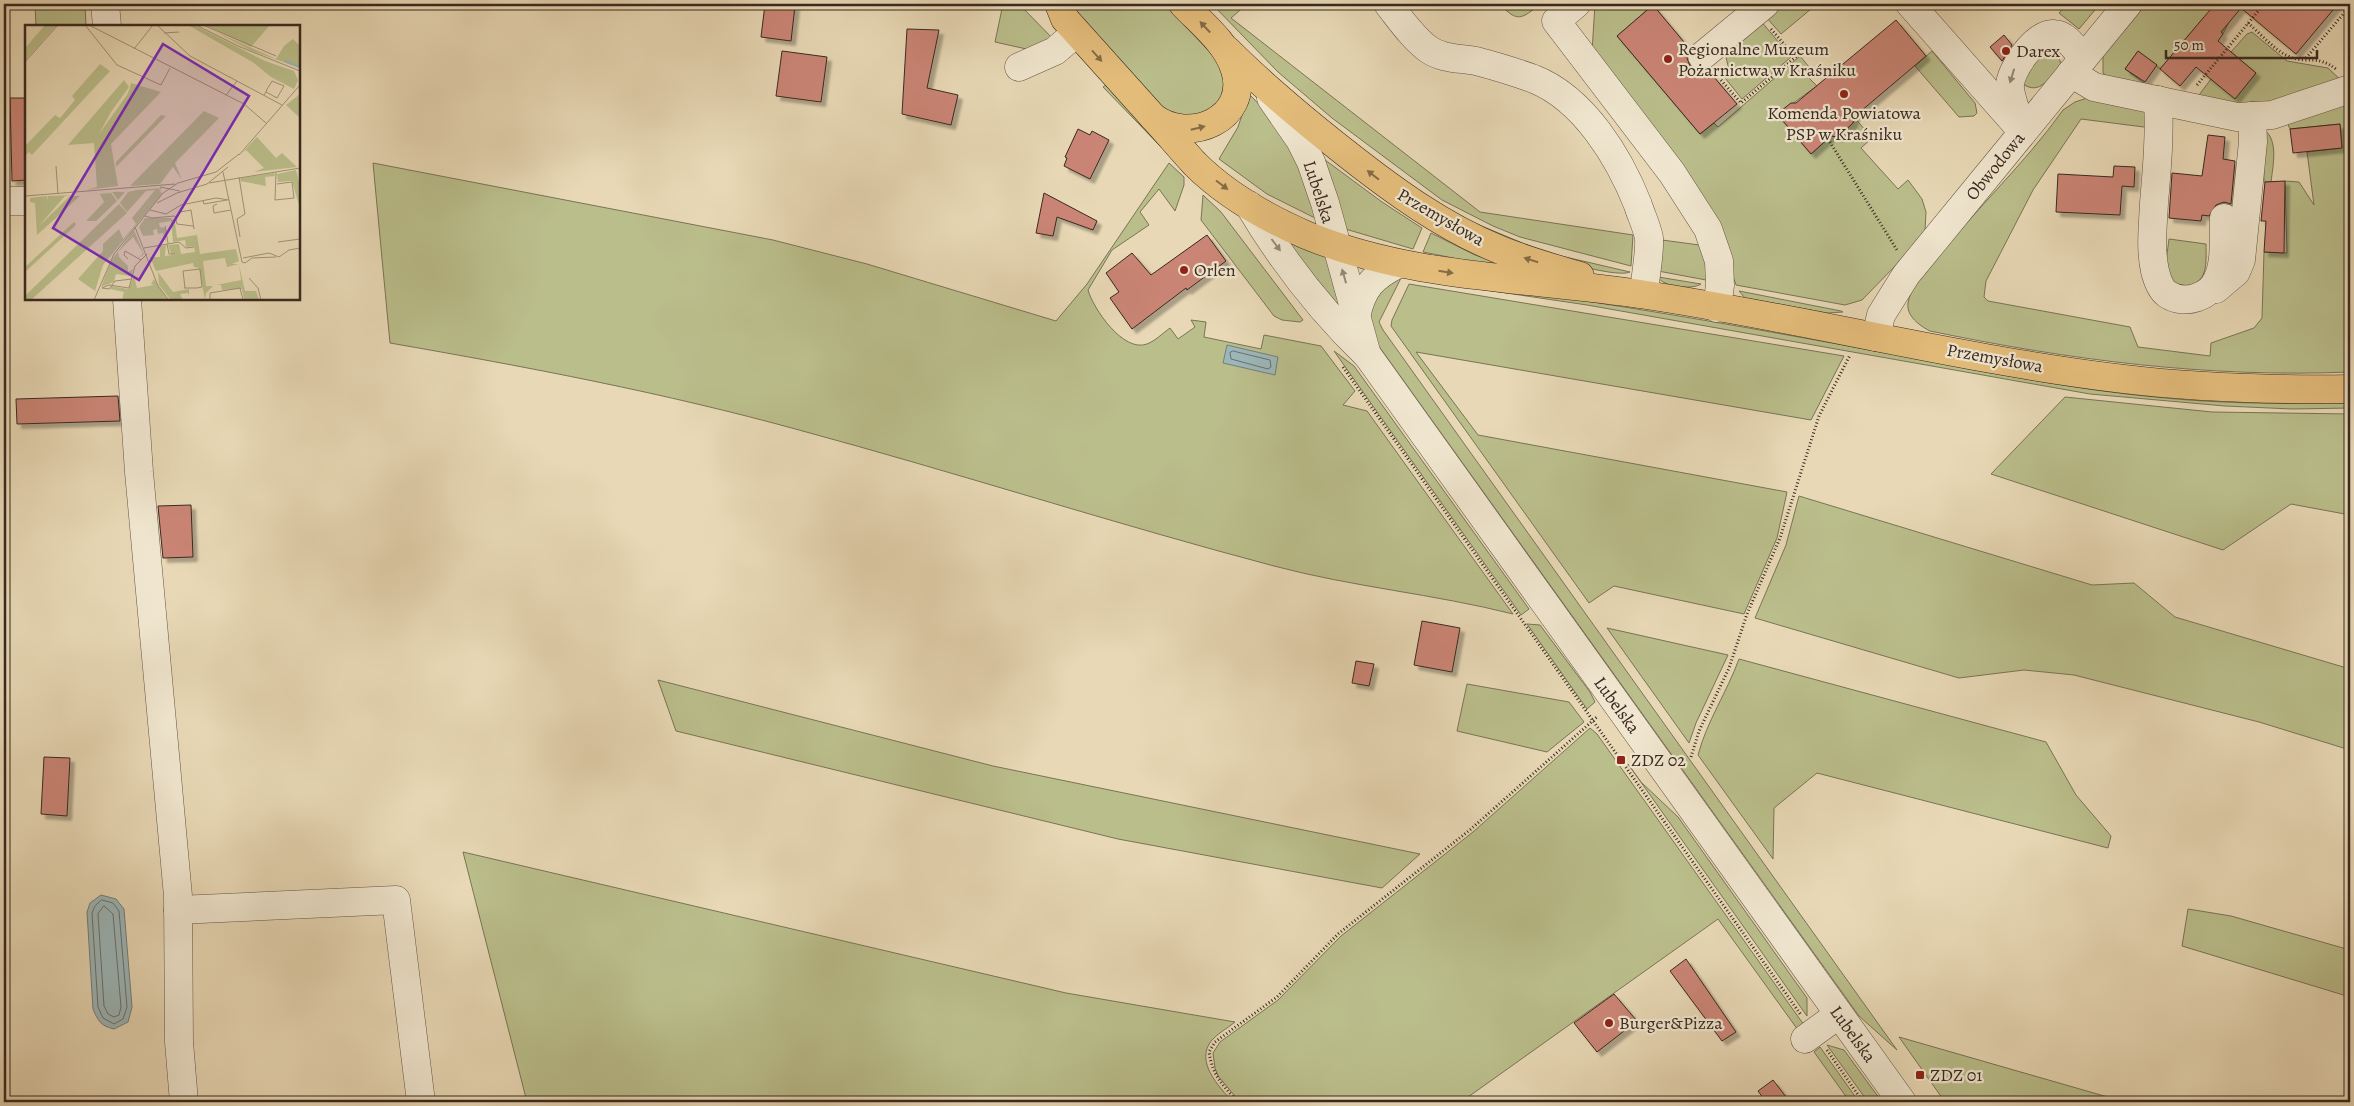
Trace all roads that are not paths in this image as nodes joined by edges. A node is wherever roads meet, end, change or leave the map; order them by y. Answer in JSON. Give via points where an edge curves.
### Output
{"nodes":[{"id":1,"x":105,"y":4,"type":"edge"},
{"id":2,"x":1183,"y":4,"type":"edge"},
{"id":3,"x":1388,"y":4,"type":"edge"},
{"id":4,"x":1910,"y":4,"type":"edge"},
{"id":5,"x":2128,"y":4,"type":"edge"},
{"id":6,"x":1761,"y":8,"type":"edge"},
{"id":7,"x":1566,"y":12,"type":"edge"},
{"id":8,"x":1062,"y":15,"type":"edge"},
{"id":9,"x":107,"y":25,"type":"edge"},
{"id":10,"x":1227,"y":50,"type":"junction"},
{"id":11,"x":1702,"y":56,"type":"dead end"},
{"id":12,"x":2077,"y":66,"type":"junction"},
{"id":13,"x":1019,"y":67,"type":"dead end"},
{"id":14,"x":2347,"y":82,"type":"edge"},
{"id":15,"x":1264,"y":88,"type":"junction"},
{"id":16,"x":2169,"y":102,"type":"junction"},
{"id":17,"x":2244,"y":116,"type":"junction"},
{"id":18,"x":1153,"y":117,"type":"junction"},
{"id":19,"x":2023,"y":132,"type":"junction"},
{"id":20,"x":2232,"y":160,"type":"dead end"},
{"id":21,"x":4,"y":201,"type":"edge"},
{"id":22,"x":25,"y":201,"type":"edge"},
{"id":23,"x":1249,"y":205,"type":"junction"},
{"id":24,"x":2224,"y":218,"type":"dead end"},
{"id":25,"x":1336,"y":245,"type":"junction"},
{"id":26,"x":1398,"y":264,"type":"junction"},
{"id":27,"x":1644,"y":294,"type":"junction"},
{"id":28,"x":2206,"y":294,"type":"junction"},
{"id":29,"x":127,"y":300,"type":"edge"},
{"id":30,"x":1717,"y":308,"type":"junction"},
{"id":31,"x":1356,"y":317,"type":"junction"},
{"id":32,"x":1876,"y":337,"type":"junction"},
{"id":33,"x":1368,"y":356,"type":"junction"},
{"id":34,"x":2350,"y":389,"type":"edge"},
{"id":35,"x":178,"y":910,"type":"junction"},
{"id":36,"x":1838,"y":1015,"type":"junction"},
{"id":37,"x":1809,"y":1036,"type":"road end"},
{"id":38,"x":184,"y":1102,"type":"edge"},
{"id":39,"x":421,"y":1102,"type":"edge"},
{"id":40,"x":1902,"y":1102,"type":"edge"}],
"edges":[{"from":1,"to":9,"type":"street"},
{"from":10,"to":2,"type":"main road","name":"Lubelska","one_way":true},
{"from":3,"to":27,"type":"street","via":[[1429,50],[1536,80],[1588,119],[1628,180],[1649,238]]},
{"from":4,"to":19,"type":"street"},
{"from":5,"to":12,"type":"street","name":"Obwodowa"},
{"from":6,"to":11,"type":"street"},
{"from":7,"to":30,"type":"street","via":[[1708,229],[1719,260]]},
{"from":8,"to":13,"type":"street","via":[[1062,46]]},
{"from":8,"to":18,"type":"main road","name":"Lubelska","one_way":true},
{"from":10,"to":15,"type":"main road","name":"Lubelska"},
{"from":18,"to":10,"type":"main road","one_way":true,"via":[[1169,127],[1188,130],[1207,125],[1224,114],[1237,90],[1235,69]]},
{"from":12,"to":16,"type":"street","via":[[2094,87]]},
{"from":12,"to":19,"type":"street","name":"Obwodowa"},
{"from":12,"to":19,"type":"street","one_way":true,"via":[[2062,36],[2053,33],[2045,35],[2023,56],[2012,72],[2010,88]]},
{"from":14,"to":17,"type":"street","via":[[2272,115]]},
{"from":15,"to":25,"type":"street","name":"Lubelska","via":[[1290,124],[1311,162]]},
{"from":27,"to":15,"type":"main road","name":"Przemysłowa","one_way":true,"via":[[1518,256],[1451,225],[1376,178]]},
{"from":16,"to":17,"type":"street"},
{"from":16,"to":28,"type":"street","via":[[2159,129],[2152,237],[2155,271],[2166,294],[2185,299]]},
{"from":17,"to":20,"type":"street"},
{"from":17,"to":28,"type":"street","via":[[2253,142],[2241,260],[2228,280]]},
{"from":18,"to":23,"type":"main road","name":"Lubelska","one_way":true,"via":[[1196,164]]},
{"from":19,"to":32,"type":"street","name":"Obwodowa","via":[[1906,275],[1881,315]]},
{"from":21,"to":22,"type":"street"},
{"from":23,"to":25,"type":"main road","name":"Przemysłowa","via":[[1291,228]]},
{"from":23,"to":33,"type":"street","name":"Lubelska","one_way":true,"via":[[1322,308]]},
{"from":24,"to":28,"type":"street","via":[[2218,278]]},
{"from":25,"to":26,"type":"main road","name":"Przemysłowa"},
{"from":31,"to":25,"type":"street","name":"Lubelska","one_way":true},
{"from":26,"to":27,"type":"main road","name":"Przemysłowa","one_way":true,"via":[[1482,278]]},
{"from":26,"to":31,"type":"street","via":[[1376,277],[1362,292]]},
{"from":27,"to":30,"type":"main road","name":"Przemysłowa"},
{"from":29,"to":35,"type":"street"},
{"from":30,"to":32,"type":"main road","name":"Przemysłowa"},
{"from":31,"to":33,"type":"street","name":"Lubelska"},
{"from":32,"to":34,"type":"main road","name":"Przemysłowa","via":[[2124,379],[2222,387]]},
{"from":33,"to":36,"type":"street","name":"Lubelska"},
{"from":35,"to":38,"type":"street","via":[[179,1042]]},
{"from":35,"to":39,"type":"street","via":[[396,900]]},
{"from":36,"to":37,"type":"street"},
{"from":36,"to":40,"type":"street","name":"Lubelska"}]}
